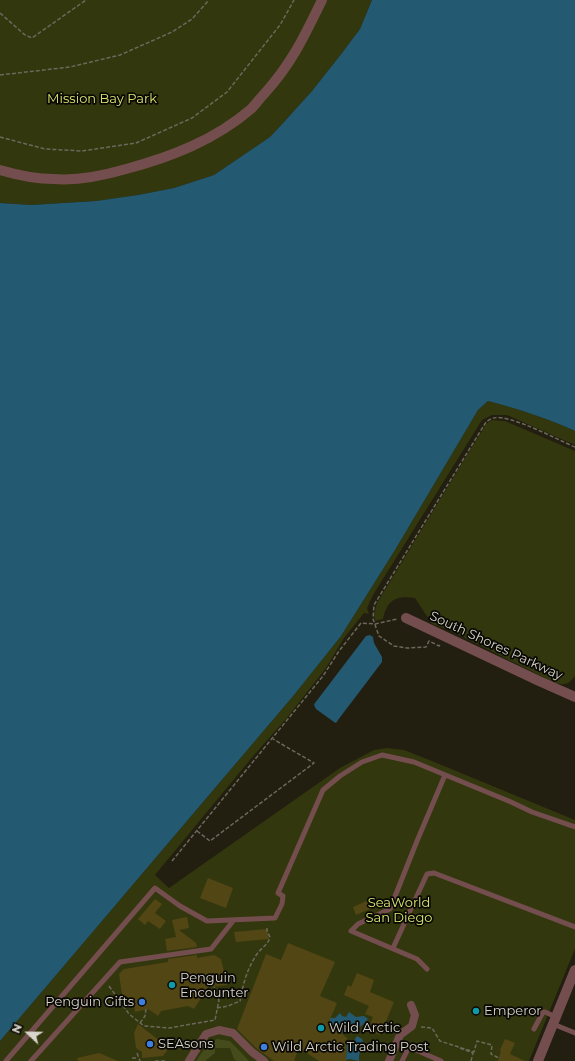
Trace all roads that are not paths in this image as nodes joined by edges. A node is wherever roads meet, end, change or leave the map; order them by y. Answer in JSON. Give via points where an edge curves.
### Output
{"nodes":[{"id":1,"x":322,"y":0,"type":"edge"},
{"id":2,"x":0,"y":170,"type":"edge"},
{"id":3,"x":406,"y":618,"type":"road end"},
{"id":4,"x":575,"y":697,"type":"edge"},
{"id":5,"x":446,"y":775,"type":"junction"},
{"id":6,"x":575,"y":827,"type":"edge"},
{"id":7,"x":233,"y":920,"type":"junction"},
{"id":8,"x":575,"y":927,"type":"edge"},
{"id":9,"x":394,"y":948,"type":"junction"},
{"id":10,"x":428,"y":969,"type":"dead end"},
{"id":11,"x":575,"y":970,"type":"edge"},
{"id":12,"x":410,"y":1005,"type":"dead end"},
{"id":13,"x":555,"y":1020,"type":"junction"},
{"id":14,"x":534,"y":1029,"type":"dead end"},
{"id":15,"x":575,"y":1032,"type":"edge"},
{"id":16,"x":6,"y":1061,"type":"edge"},
{"id":17,"x":31,"y":1061,"type":"edge"},
{"id":18,"x":189,"y":1061,"type":"edge"},
{"id":19,"x":264,"y":1061,"type":"edge"},
{"id":20,"x":389,"y":1061,"type":"edge"},
{"id":21,"x":402,"y":1061,"type":"edge"},
{"id":22,"x":441,"y":1061,"type":"edge"},
{"id":23,"x":538,"y":1061,"type":"edge"}],
"edges":[{"from":1,"to":2,"type":"street","via":[[301,44],[280,77],[252,108],[190,148],[103,176],[53,180]]},
{"from":3,"to":4,"type":"street","name":"South Shores Parkway"},
{"from":5,"to":6,"type":"lane","via":[[539,815]]},
{"from":5,"to":7,"type":"lane","via":[[414,762],[382,755],[362,762],[323,790],[278,894],[283,896],[275,918]]},
{"from":5,"to":9,"type":"lane","via":[[390,909],[358,924],[351,931]]},
{"from":7,"to":16,"type":"lane","via":[[207,921],[155,888]]},
{"from":7,"to":17,"type":"lane","via":[[211,949],[120,962]]},
{"from":8,"to":9,"type":"lane","via":[[434,873],[427,874]]},
{"from":9,"to":10,"type":"lane","via":[[417,959]]},
{"from":11,"to":13,"type":"street"},
{"from":12,"to":20,"type":"street","via":[[415,1016],[412,1026],[400,1035]]},
{"from":13,"to":14,"type":"lane","via":[[543,1012]]},
{"from":13,"to":15,"type":"lane"},
{"from":13,"to":23,"type":"street"},
{"from":18,"to":19,"type":"street","via":[[206,1034],[219,1030],[233,1033]]},
{"from":21,"to":22,"type":"lane","via":[[409,1047]]}]}
